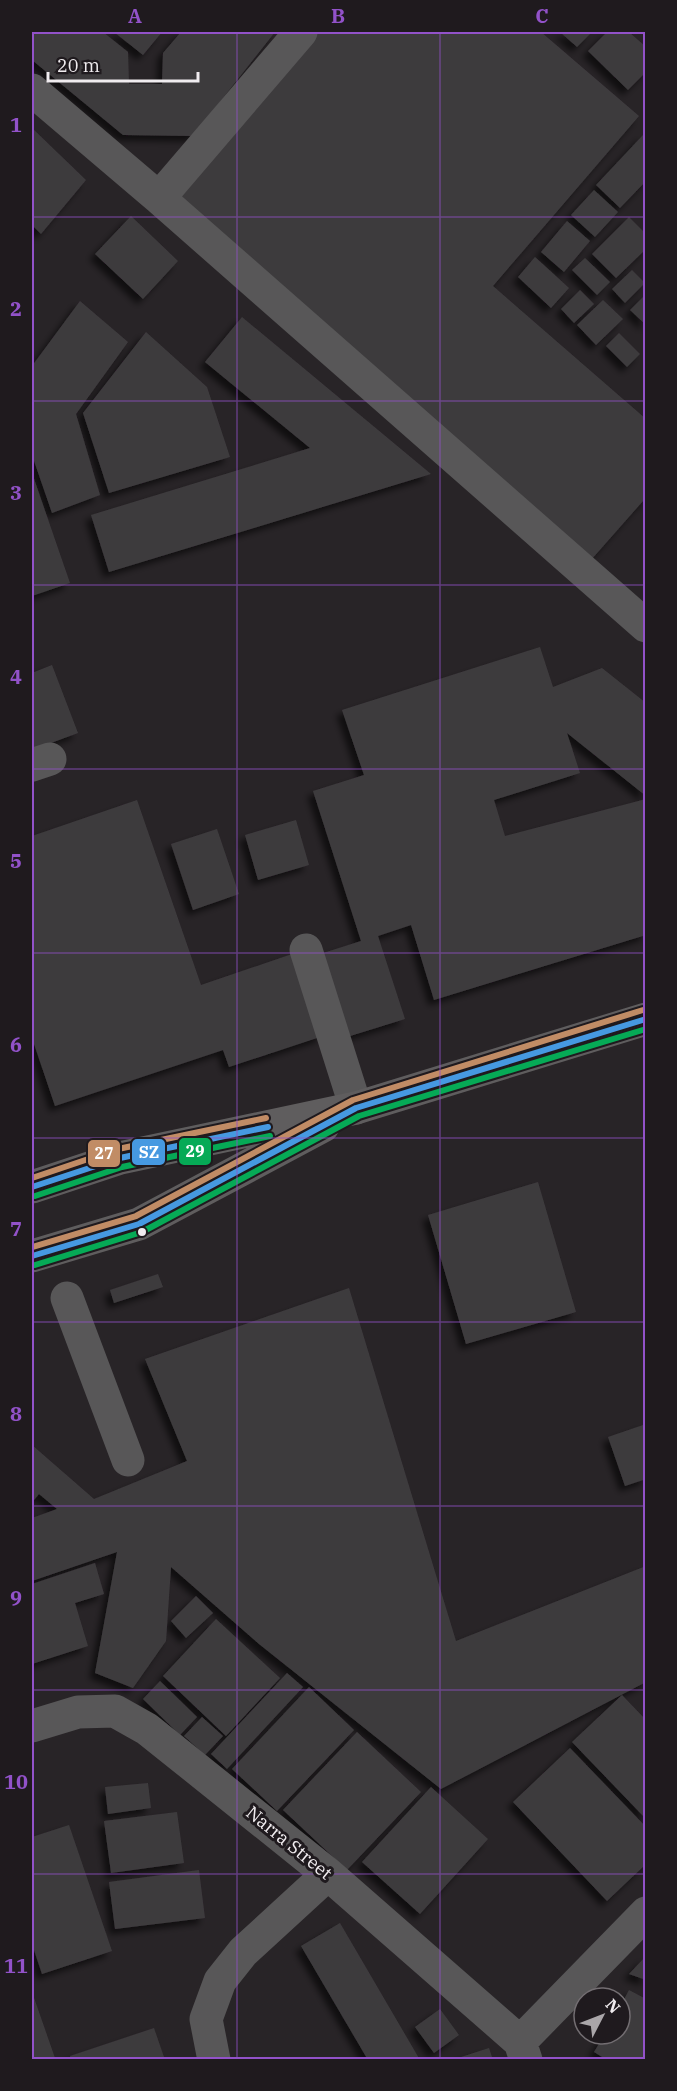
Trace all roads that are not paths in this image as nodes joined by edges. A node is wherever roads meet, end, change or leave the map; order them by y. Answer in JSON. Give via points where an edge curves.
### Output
{"nodes":[{"id":1,"x":301,"y":32,"type":"edge"},
{"id":2,"x":32,"y":90,"type":"edge"},
{"id":3,"x":159,"y":198,"type":"junction"},
{"id":4,"x":645,"y":626,"type":"edge"},
{"id":5,"x":306,"y":950,"type":"dead end"},
{"id":6,"x":645,"y":1018,"type":"edge"},
{"id":7,"x":356,"y":1108,"type":"junction"},
{"id":8,"x":32,"y":1187,"type":"edge"},
{"id":9,"x":32,"y":1256,"type":"edge"},
{"id":10,"x":67,"y":1298,"type":"dead end"},
{"id":11,"x":128,"y":1460,"type":"dead end"},
{"id":12,"x":32,"y":1726,"type":"edge"},
{"id":13,"x":328,"y":1874,"type":"junction"},
{"id":14,"x":645,"y":1913,"type":"edge"},
{"id":15,"x":523,"y":2051,"type":"edge"},
{"id":16,"x":214,"y":2060,"type":"edge"}],
"edges":[{"from":1,"to":3,"type":"street"},
{"from":2,"to":3,"type":"street"},
{"from":3,"to":4,"type":"street"},
{"from":5,"to":7,"type":"street"},
{"from":6,"to":7,"type":"highway"},
{"from":7,"to":8,"type":"highway","via":[[120,1158]]},
{"from":7,"to":9,"type":"highway","via":[[139,1224]]},
{"from":10,"to":11,"type":"street"},
{"from":12,"to":13,"type":"street","name":"Narra Street","via":[[78,1712],[116,1711],[147,1729]]},
{"from":13,"to":15,"type":"street","name":"Narra Street"},
{"from":13,"to":16,"type":"street","via":[[243,1952],[220,1981],[206,2019]]},
{"from":14,"to":15,"type":"street"}]}
